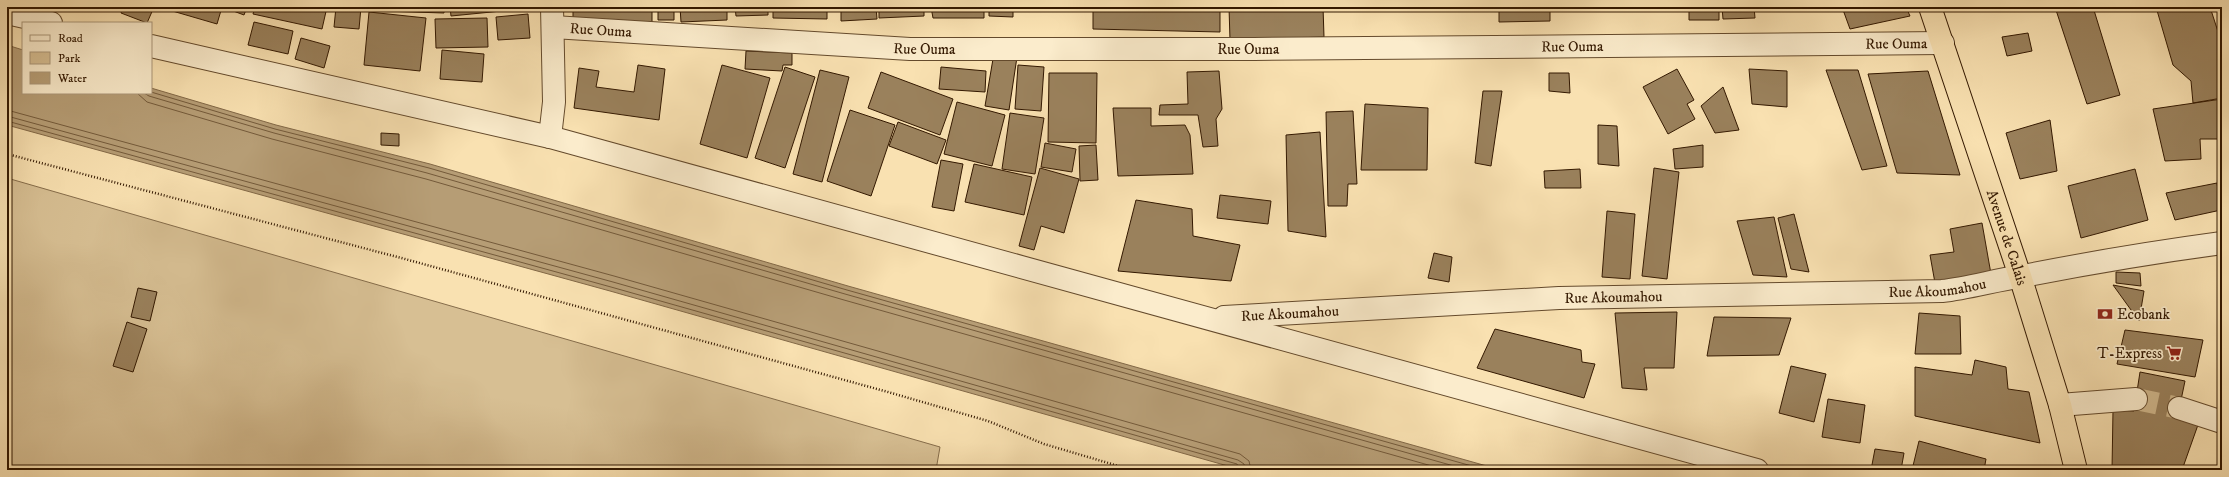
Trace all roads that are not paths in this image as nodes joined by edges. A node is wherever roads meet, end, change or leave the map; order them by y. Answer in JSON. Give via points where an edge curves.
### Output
{"nodes":[{"id":1,"x":1930,"y":7,"type":"edge"},
{"id":2,"x":7,"y":13,"type":"edge"},
{"id":3,"x":553,"y":17,"type":"edge"},
{"id":4,"x":47,"y":22,"type":"edge"},
{"id":5,"x":1943,"y":43,"type":"junction"},
{"id":6,"x":152,"y":46,"type":"edge"},
{"id":7,"x":550,"y":137,"type":"junction"},
{"id":8,"x":2222,"y":243,"type":"edge"},
{"id":9,"x":2020,"y":276,"type":"junction"},
{"id":10,"x":1205,"y":318,"type":"junction"},
{"id":11,"x":2136,"y":399,"type":"tunnel mouth"},
{"id":12,"x":2060,"y":406,"type":"junction"},
{"id":13,"x":2179,"y":408,"type":"tunnel mouth"},
{"id":14,"x":2222,"y":422,"type":"edge"},
{"id":15,"x":1757,"y":470,"type":"edge"},
{"id":16,"x":2076,"y":470,"type":"edge"}],
"edges":[{"from":1,"to":5,"type":"highway","name":"Avenue de Calais"},
{"from":2,"to":4,"type":"street"},
{"from":3,"to":5,"type":"street","name":"Rue Ouma","via":[[910,49]]},
{"from":3,"to":7,"type":"street","via":[[554,102]]},
{"from":5,"to":9,"type":"highway","name":"Avenue de Calais"},
{"from":6,"to":7,"type":"street"},
{"from":7,"to":10,"type":"street"},
{"from":8,"to":9,"type":"street","name":"Rue Akoumahou"},
{"from":9,"to":10,"type":"street","name":"Rue Akoumahou","via":[[1977,287],[1942,291],[1559,298]]},
{"from":9,"to":12,"type":"highway","name":"Avenue de Calais"},
{"from":10,"to":15,"type":"street"},
{"from":11,"to":12,"type":"street"},
{"from":12,"to":16,"type":"highway","name":"Avenue de Calais"},
{"from":13,"to":14,"type":"street"}]}
